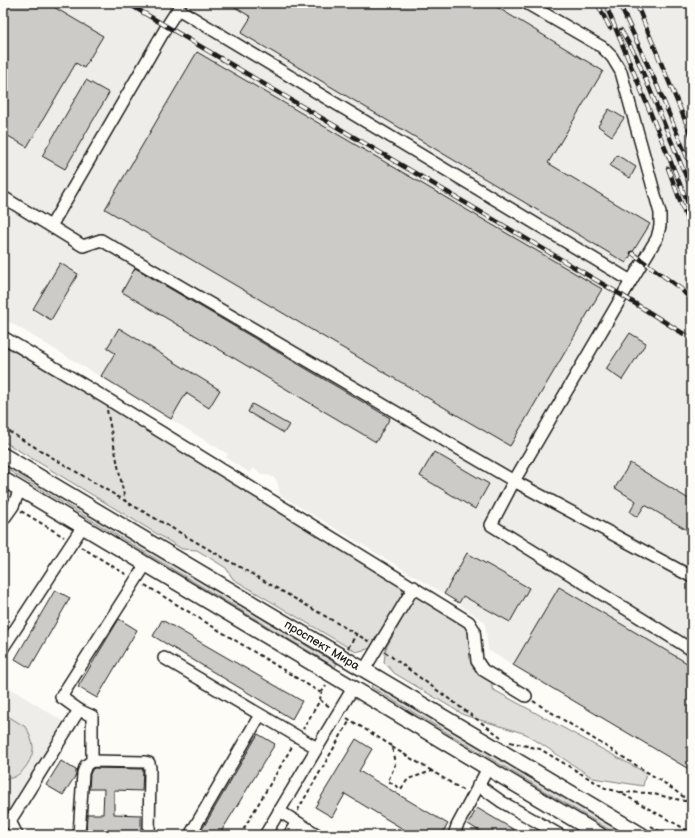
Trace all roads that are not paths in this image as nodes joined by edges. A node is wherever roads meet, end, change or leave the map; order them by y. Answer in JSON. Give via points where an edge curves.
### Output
{"nodes":[{"id":1,"x":526,"y":3,"type":"edge"},
{"id":2,"x":180,"y":6,"type":"edge"},
{"id":3,"x":3,"y":197,"type":"edge"},
{"id":4,"x":51,"y":226,"type":"junction"},
{"id":5,"x":631,"y":281,"type":"junction"},
{"id":6,"x":3,"y":337,"type":"edge"},
{"id":7,"x":3,"y":455,"type":"edge"},
{"id":8,"x":3,"y":479,"type":"edge"},
{"id":9,"x":514,"y":481,"type":"junction"},
{"id":10,"x":20,"y":489,"type":"junction"},
{"id":11,"x":3,"y":520,"type":"edge"},
{"id":12,"x":83,"y":526,"type":"junction"},
{"id":13,"x":146,"y":564,"type":"junction"},
{"id":14,"x":692,"y":577,"type":"edge"},
{"id":15,"x":414,"y":587,"type":"junction"},
{"id":16,"x":3,"y":648,"type":"edge"},
{"id":17,"x":692,"y":650,"type":"edge"},
{"id":18,"x":164,"y":658,"type":"dead end"},
{"id":19,"x":364,"y":670,"type":"junction"},
{"id":20,"x":353,"y":688,"type":"junction"},
{"id":21,"x":526,"y":696,"type":"road end"},
{"id":22,"x":80,"y":710,"type":"junction"},
{"id":23,"x":260,"y":715,"type":"junction"},
{"id":24,"x":317,"y":748,"type":"junction"},
{"id":25,"x":92,"y":760,"type":"junction"},
{"id":26,"x":488,"y":768,"type":"junction"},
{"id":27,"x":478,"y":785,"type":"junction"},
{"id":28,"x":279,"y":811,"type":"junction"},
{"id":29,"x":296,"y":822,"type":"junction"},
{"id":30,"x":643,"y":829,"type":"edge"},
{"id":31,"x":17,"y":835,"type":"edge"},
{"id":32,"x":79,"y":835,"type":"edge"},
{"id":33,"x":149,"y":835,"type":"edge"},
{"id":34,"x":190,"y":835,"type":"edge"},
{"id":35,"x":264,"y":835,"type":"edge"},
{"id":36,"x":289,"y":835,"type":"edge"},
{"id":37,"x":318,"y":835,"type":"edge"},
{"id":38,"x":454,"y":835,"type":"edge"},
{"id":39,"x":560,"y":835,"type":"edge"},
{"id":40,"x":600,"y":835,"type":"edge"}],
"edges":[{"from":1,"to":5,"type":"street","via":[[602,47],[621,72],[660,213],[657,238]]},
{"from":2,"to":4,"type":"street"},
{"from":2,"to":5,"type":"street"},
{"from":3,"to":4,"type":"street"},
{"from":4,"to":9,"type":"street","via":[[83,246],[101,240]]},
{"from":5,"to":9,"type":"street"},
{"from":6,"to":15,"type":"street"},
{"from":7,"to":19,"type":"main road","name":"проспект Мира"},
{"from":8,"to":10,"type":"main road","name":"проспект Мира"},
{"from":9,"to":14,"type":"street"},
{"from":9,"to":17,"type":"street","via":[[491,525]]},
{"from":10,"to":11,"type":"street","via":[[13,506]]},
{"from":10,"to":12,"type":"main road","name":"проспект Мира"},
{"from":12,"to":13,"type":"main road","name":"проспект Мира"},
{"from":12,"to":16,"type":"street"},
{"from":13,"to":20,"type":"main road","name":"проспект Мира"},
{"from":13,"to":22,"type":"street","via":[[61,697]]},
{"from":15,"to":19,"type":"street"},
{"from":15,"to":21,"type":"street","via":[[469,622],[474,630],[477,661],[483,670]]},
{"from":18,"to":23,"type":"street"},
{"from":19,"to":20,"type":"main road"},
{"from":19,"to":30,"type":"main road","name":"проспект Мира"},
{"from":20,"to":24,"type":"street"},
{"from":20,"to":26,"type":"main road","name":"проспект Мира"},
{"from":22,"to":25,"type":"street","via":[[92,716]]},
{"from":22,"to":31,"type":"street","via":[[10,821]]},
{"from":23,"to":24,"type":"street"},
{"from":23,"to":34,"type":"street"},
{"from":24,"to":28,"type":"street"},
{"from":25,"to":32,"type":"street","via":[[86,765],[83,773]]},
{"from":25,"to":33,"type":"street","via":[[149,763]]},
{"from":26,"to":27,"type":"street"},
{"from":26,"to":40,"type":"main road","name":"проспект Мира"},
{"from":27,"to":38,"type":"street"},
{"from":27,"to":39,"type":"street","via":[[502,802]]},
{"from":28,"to":29,"type":"street"},
{"from":28,"to":35,"type":"street"},
{"from":29,"to":36,"type":"street"},
{"from":29,"to":37,"type":"street"}]}
